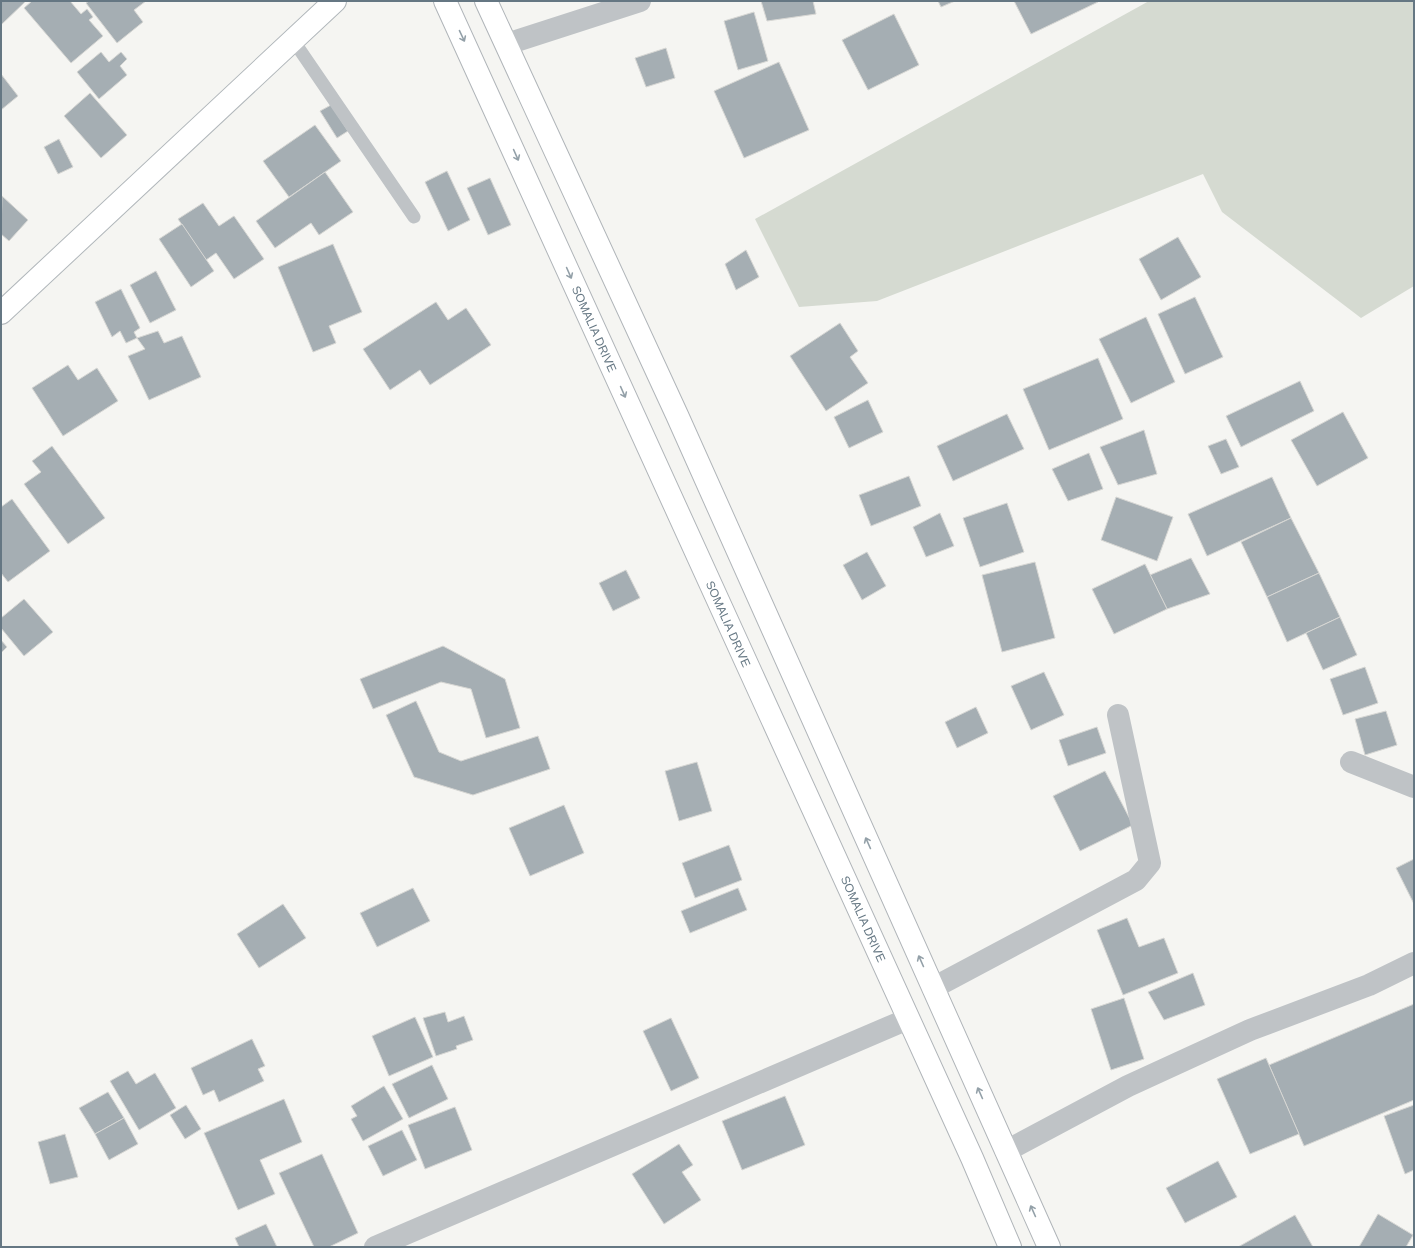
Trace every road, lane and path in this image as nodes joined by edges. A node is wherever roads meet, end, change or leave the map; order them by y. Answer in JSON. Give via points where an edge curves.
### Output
{"nodes":[{"id":1,"x":335,"y":1,"type":"edge"},
{"id":2,"x":445,"y":1,"type":"edge"},
{"id":3,"x":486,"y":1,"type":"edge"},
{"id":4,"x":640,"y":1,"type":"edge"},
{"id":5,"x":293,"y":40,"type":"junction"},
{"id":6,"x":507,"y":44,"type":"junction"},
{"id":7,"x":414,"y":217,"type":"dead end"},
{"id":8,"x":1,"y":313,"type":"edge"},
{"id":9,"x":1118,"y":715,"type":"dead end"},
{"id":10,"x":1351,"y":762,"type":"dead end"},
{"id":11,"x":1414,"y":787,"type":"edge"},
{"id":12,"x":1414,"y":963,"type":"edge"},
{"id":13,"x":933,"y":988,"type":"junction"},
{"id":14,"x":908,"y":1019,"type":"junction"},
{"id":15,"x":1006,"y":1151,"type":"junction"},
{"id":16,"x":375,"y":1247,"type":"edge"},
{"id":17,"x":1010,"y":1247,"type":"edge"},
{"id":18,"x":1049,"y":1247,"type":"edge"}],
"edges":[{"from":1,"to":5,"type":"main road"},
{"from":2,"to":14,"type":"main road","name":"SOMALIA DRIVE","one_way":true},
{"from":3,"to":6,"type":"main road"},
{"from":4,"to":6,"type":"street"},
{"from":5,"to":7,"type":"lane"},
{"from":5,"to":8,"type":"main road"},
{"from":13,"to":6,"type":"main road","one_way":true,"via":[[680,422]]},
{"from":9,"to":13,"type":"street","via":[[1150,863],[1136,880]]},
{"from":10,"to":11,"type":"street"},
{"from":12,"to":15,"type":"street","via":[[1369,986],[1250,1030],[1136,1083]]},
{"from":15,"to":13,"type":"main road","one_way":true},
{"from":14,"to":16,"type":"street"},
{"from":14,"to":17,"type":"main road","name":"SOMALIA DRIVE"},
{"from":18,"to":15,"type":"main road","one_way":true}]}
